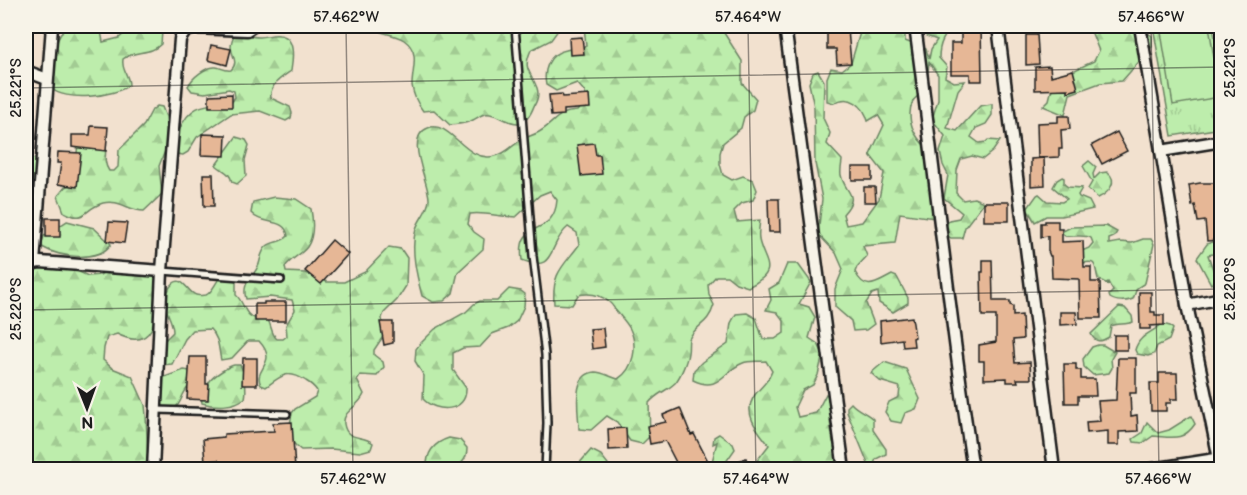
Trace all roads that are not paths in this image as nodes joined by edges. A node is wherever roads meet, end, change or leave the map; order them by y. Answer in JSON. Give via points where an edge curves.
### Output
{"nodes":[{"id":1,"x":52,"y":26,"type":"edge"},
{"id":2,"x":252,"y":26,"type":"edge"},
{"id":3,"x":515,"y":26,"type":"edge"},
{"id":4,"x":785,"y":26,"type":"edge"},
{"id":5,"x":915,"y":26,"type":"edge"},
{"id":6,"x":998,"y":26,"type":"edge"},
{"id":7,"x":1140,"y":26,"type":"edge"},
{"id":8,"x":26,"y":71,"type":"edge"},
{"id":9,"x":47,"y":79,"type":"junction"},
{"id":10,"x":1221,"y":141,"type":"edge"},
{"id":11,"x":1161,"y":151,"type":"junction"},
{"id":12,"x":30,"y":266,"type":"edge"},
{"id":13,"x":162,"y":271,"type":"junction"},
{"id":14,"x":281,"y":280,"type":"dead end"},
{"id":15,"x":1221,"y":298,"type":"edge"},
{"id":16,"x":1187,"y":306,"type":"junction"},
{"id":17,"x":155,"y":410,"type":"junction"},
{"id":18,"x":287,"y":414,"type":"dead end"},
{"id":19,"x":1220,"y":458,"type":"edge"},
{"id":20,"x":153,"y":470,"type":"edge"},
{"id":21,"x":545,"y":470,"type":"edge"},
{"id":22,"x":844,"y":470,"type":"edge"},
{"id":23,"x":973,"y":470,"type":"edge"},
{"id":24,"x":1054,"y":470,"type":"edge"},
{"id":25,"x":1146,"y":470,"type":"edge"}],
"edges":[{"from":1,"to":9,"type":"street"},
{"from":2,"to":13,"type":"street","via":[[247,30],[194,28],[180,39]]},
{"from":3,"to":21,"type":"lane","via":[[545,355]]},
{"from":4,"to":22,"type":"street"},
{"from":5,"to":23,"type":"street"},
{"from":6,"to":24,"type":"street"},
{"from":7,"to":11,"type":"street"},
{"from":8,"to":9,"type":"street"},
{"from":9,"to":12,"type":"street"},
{"from":10,"to":11,"type":"street"},
{"from":11,"to":16,"type":"street"},
{"from":12,"to":13,"type":"street"},
{"from":13,"to":14,"type":"lane"},
{"from":13,"to":17,"type":"street"},
{"from":15,"to":16,"type":"street"},
{"from":16,"to":19,"type":"street"},
{"from":17,"to":18,"type":"lane"},
{"from":17,"to":20,"type":"street"},
{"from":19,"to":25,"type":"street"}]}
